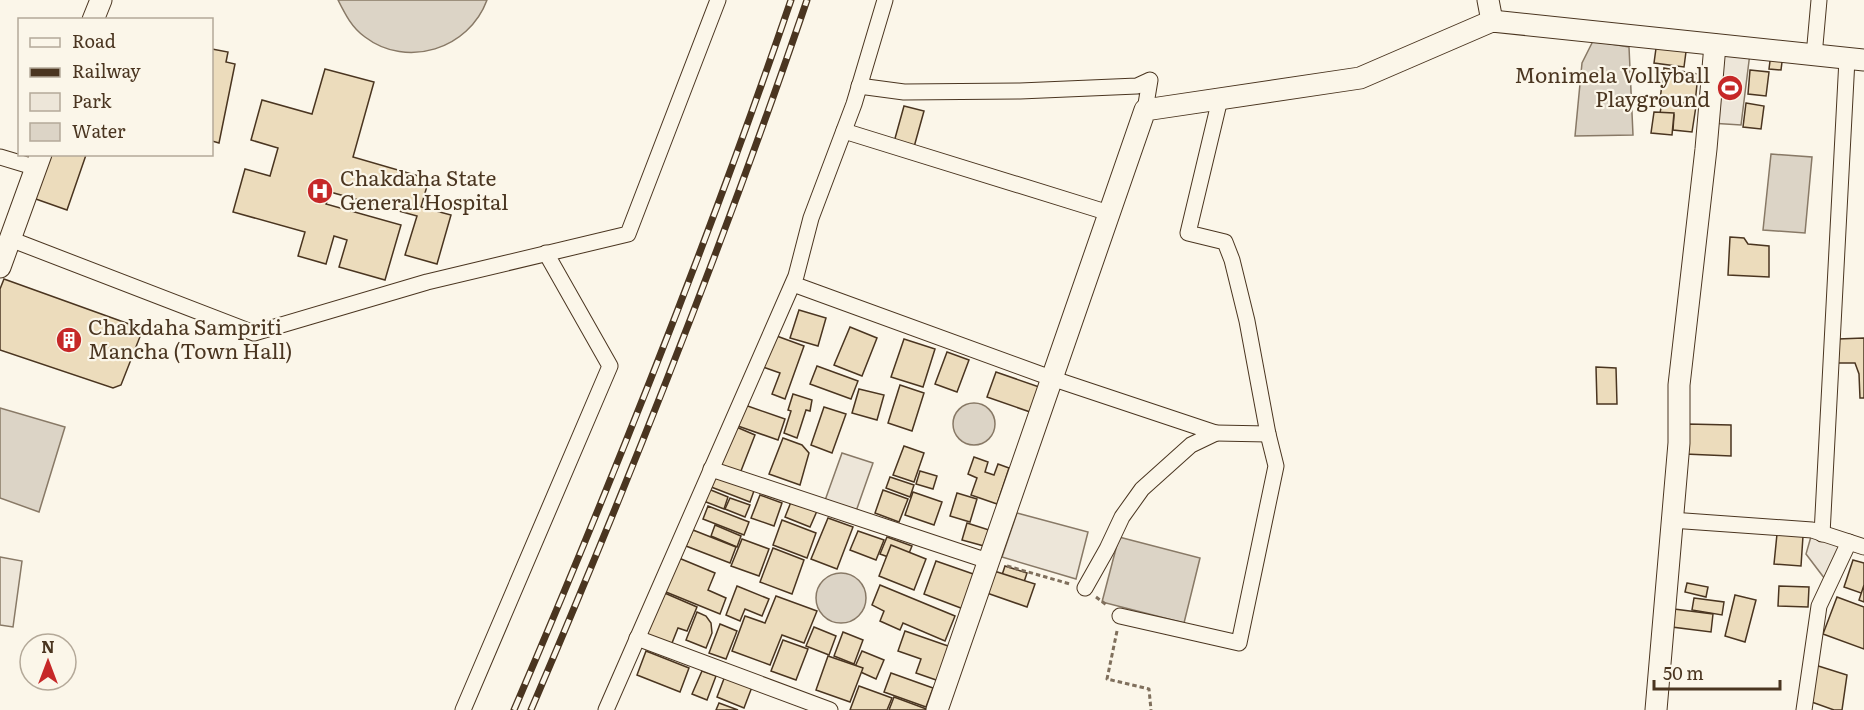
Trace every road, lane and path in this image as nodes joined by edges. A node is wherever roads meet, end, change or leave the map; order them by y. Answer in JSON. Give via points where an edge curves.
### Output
{"nodes":[{"id":1,"x":100,"y":0,"type":"edge"},
{"id":2,"x":718,"y":0,"type":"edge"},
{"id":3,"x":885,"y":0,"type":"edge"},
{"id":4,"x":1488,"y":0,"type":"edge"},
{"id":5,"x":1819,"y":0,"type":"edge"},
{"id":6,"x":94,"y":18,"type":"edge"},
{"id":7,"x":1492,"y":21,"type":"junction"},
{"id":8,"x":1715,"y":45,"type":"junction"},
{"id":9,"x":1814,"y":56,"type":"junction"},
{"id":10,"x":1856,"y":59,"type":"edge"},
{"id":11,"x":859,"y":86,"type":"junction"},
{"id":12,"x":1220,"y":99,"type":"junction"},
{"id":13,"x":1145,"y":110,"type":"junction"},
{"id":14,"x":844,"y":131,"type":"junction"},
{"id":15,"x":0,"y":157,"type":"edge"},
{"id":16,"x":39,"y":161,"type":"edge"},
{"id":17,"x":1109,"y":213,"type":"junction"},
{"id":18,"x":10,"y":239,"type":"junction"},
{"id":19,"x":546,"y":253,"type":"junction"},
{"id":20,"x":0,"y":267,"type":"edge"},
{"id":21,"x":793,"y":284,"type":"junction"},
{"id":22,"x":1051,"y":378,"type":"junction"},
{"id":23,"x":1216,"y":433,"type":"junction"},
{"id":24,"x":1268,"y":434,"type":"junction"},
{"id":25,"x":711,"y":469,"type":"junction"},
{"id":26,"x":1671,"y":520,"type":"junction"},
{"id":27,"x":1822,"y":534,"type":"junction"},
{"id":28,"x":1857,"y":545,"type":"edge"},
{"id":29,"x":988,"y":561,"type":"junction"},
{"id":30,"x":1085,"y":588,"type":"junction"},
{"id":31,"x":1120,"y":616,"type":"junction"},
{"id":32,"x":637,"y":638,"type":"junction"},
{"id":33,"x":463,"y":710,"type":"edge"},
{"id":34,"x":606,"y":710,"type":"edge"},
{"id":35,"x":830,"y":710,"type":"edge"},
{"id":36,"x":937,"y":710,"type":"edge"},
{"id":37,"x":1151,"y":710,"type":"edge"},
{"id":38,"x":1656,"y":710,"type":"edge"},
{"id":39,"x":1804,"y":710,"type":"edge"}],
"edges":[{"from":1,"to":6,"type":"main road"},
{"from":2,"to":19,"type":"street","via":[[628,234]]},
{"from":3,"to":11,"type":"street"},
{"from":4,"to":7,"type":"main road"},
{"from":5,"to":9,"type":"street"},
{"from":7,"to":8,"type":"main road"},
{"from":7,"to":12,"type":"main road","via":[[1360,78]]},
{"from":8,"to":9,"type":"main road"},
{"from":8,"to":26,"type":"main road","via":[[1678,385],[1678,443]]},
{"from":9,"to":10,"type":"main road"},
{"from":10,"to":27,"type":"street"},
{"from":11,"to":13,"type":"street","via":[[904,92],[1020,91],[1137,86],[1150,80]]},
{"from":11,"to":14,"type":"street"},
{"from":12,"to":13,"type":"main road"},
{"from":12,"to":24,"type":"street","via":[[1188,233],[1225,242],[1247,321]]},
{"from":13,"to":17,"type":"main road"},
{"from":14,"to":17,"type":"street"},
{"from":14,"to":21,"type":"street","via":[[811,218]]},
{"from":15,"to":16,"type":"street"},
{"from":16,"to":18,"type":"main road"},
{"from":17,"to":22,"type":"main road"},
{"from":18,"to":19,"type":"street","via":[[254,333],[427,282]]},
{"from":18,"to":20,"type":"main road"},
{"from":19,"to":33,"type":"street","via":[[610,366]]},
{"from":21,"to":22,"type":"street"},
{"from":21,"to":25,"type":"street"},
{"from":22,"to":23,"type":"street"},
{"from":22,"to":29,"type":"main road"},
{"from":23,"to":24,"type":"street"},
{"from":23,"to":30,"type":"street","via":[[1191,445],[1142,489],[1122,517]]},
{"from":24,"to":31,"type":"street","via":[[1276,466],[1239,643]]},
{"from":25,"to":29,"type":"street"},
{"from":25,"to":32,"type":"street"},
{"from":26,"to":27,"type":"street","via":[[1812,530]]},
{"from":26,"to":38,"type":"main road"},
{"from":27,"to":28,"type":"street"},
{"from":28,"to":39,"type":"street","via":[[1819,606]]},
{"from":29,"to":30,"type":"path"},
{"from":29,"to":36,"type":"main road"},
{"from":30,"to":31,"type":"path"},
{"from":31,"to":37,"type":"path","via":[[1107,679],[1149,689]]},
{"from":32,"to":34,"type":"street"},
{"from":32,"to":35,"type":"street"}]}
